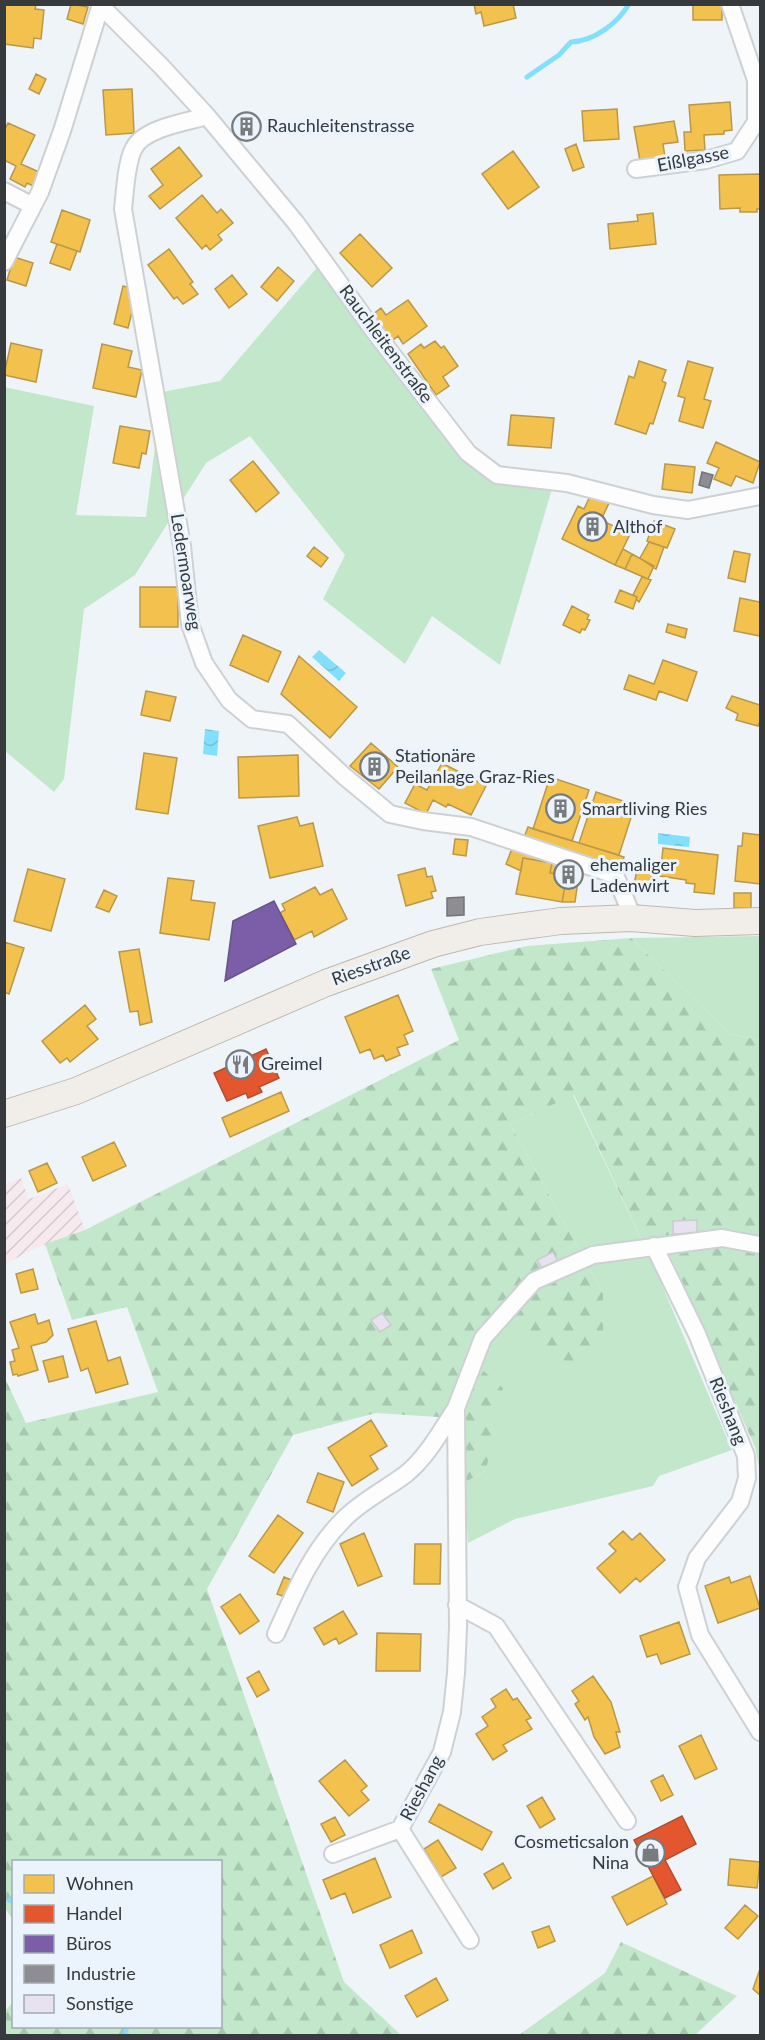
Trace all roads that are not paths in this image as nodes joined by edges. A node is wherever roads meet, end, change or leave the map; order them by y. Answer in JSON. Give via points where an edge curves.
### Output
{"nodes":[{"id":1,"x":730,"y":4,"type":"edge"},
{"id":2,"x":101,"y":5,"type":"edge"},
{"id":3,"x":207,"y":116,"type":"junction"},
{"id":4,"x":636,"y":169,"type":"dead end"},
{"id":5,"x":4,"y":191,"type":"edge"},
{"id":6,"x":33,"y":207,"type":"junction"},
{"id":7,"x":4,"y":262,"type":"edge"},
{"id":8,"x":760,"y":496,"type":"edge"},
{"id":9,"x":631,"y":918,"type":"junction"},
{"id":10,"x":760,"y":921,"type":"edge"},
{"id":11,"x":4,"y":1114,"type":"edge"},
{"id":12,"x":760,"y":1245,"type":"edge"},
{"id":13,"x":654,"y":1246,"type":"junction"},
{"id":14,"x":456,"y":1408,"type":"junction"},
{"id":15,"x":457,"y":1605,"type":"junction"},
{"id":16,"x":276,"y":1634,"type":"dead end"},
{"id":17,"x":760,"y":1732,"type":"edge"},
{"id":18,"x":627,"y":1821,"type":"dead end"},
{"id":19,"x":400,"y":1829,"type":"junction"},
{"id":20,"x":333,"y":1854,"type":"dead end"},
{"id":21,"x":470,"y":1940,"type":"dead end"}],
"edges":[{"from":1,"to":4,"type":"street","name":"Eißlgasse","via":[[756,80],[756,122],[737,151],[706,160]]},
{"from":2,"to":3,"type":"street","name":"Rauchleitenstraße"},
{"from":2,"to":6,"type":"street","name":"Rauchleitenstraße","via":[[62,131]]},
{"from":3,"to":8,"type":"street","name":"Rauchleitenstraße","via":[[296,223],[468,453],[497,475],[567,483],[688,510]]},
{"from":3,"to":9,"type":"street","name":"Ledermoarweg","via":[[151,132],[134,147],[123,209],[182,546],[190,624],[204,663],[229,700],[252,718],[288,724],[390,814],[471,828],[615,875]]},
{"from":5,"to":6,"type":"street"},
{"from":6,"to":7,"type":"street","name":"Rauchleitenstraße"},
{"from":9,"to":10,"type":"main road","name":"Riesstraße","via":[[695,923]]},
{"from":9,"to":11,"type":"main road","name":"Riesstraße","via":[[561,921],[480,932],[433,944],[326,983],[76,1091]]},
{"from":12,"to":13,"type":"street","name":"Rieshang","via":[[722,1238]]},
{"from":13,"to":14,"type":"street","name":"Rieshang","via":[[593,1255],[534,1281],[483,1338]]},
{"from":13,"to":17,"type":"street","name":"Rieshang","via":[[697,1334],[746,1456],[747,1478],[740,1502],[697,1558],[687,1587],[700,1635]]},
{"from":14,"to":15,"type":"street","name":"Rieshang"},
{"from":14,"to":16,"type":"street","name":"Rieshang","via":[[424,1455],[344,1518],[322,1545],[304,1573]]},
{"from":15,"to":18,"type":"street","via":[[496,1626]]},
{"from":15,"to":19,"type":"street","name":"Rieshang","via":[[456,1673],[445,1742]]},
{"from":19,"to":20,"type":"street","name":"Rieshang"},
{"from":19,"to":21,"type":"street","name":"Rieshang"}]}
